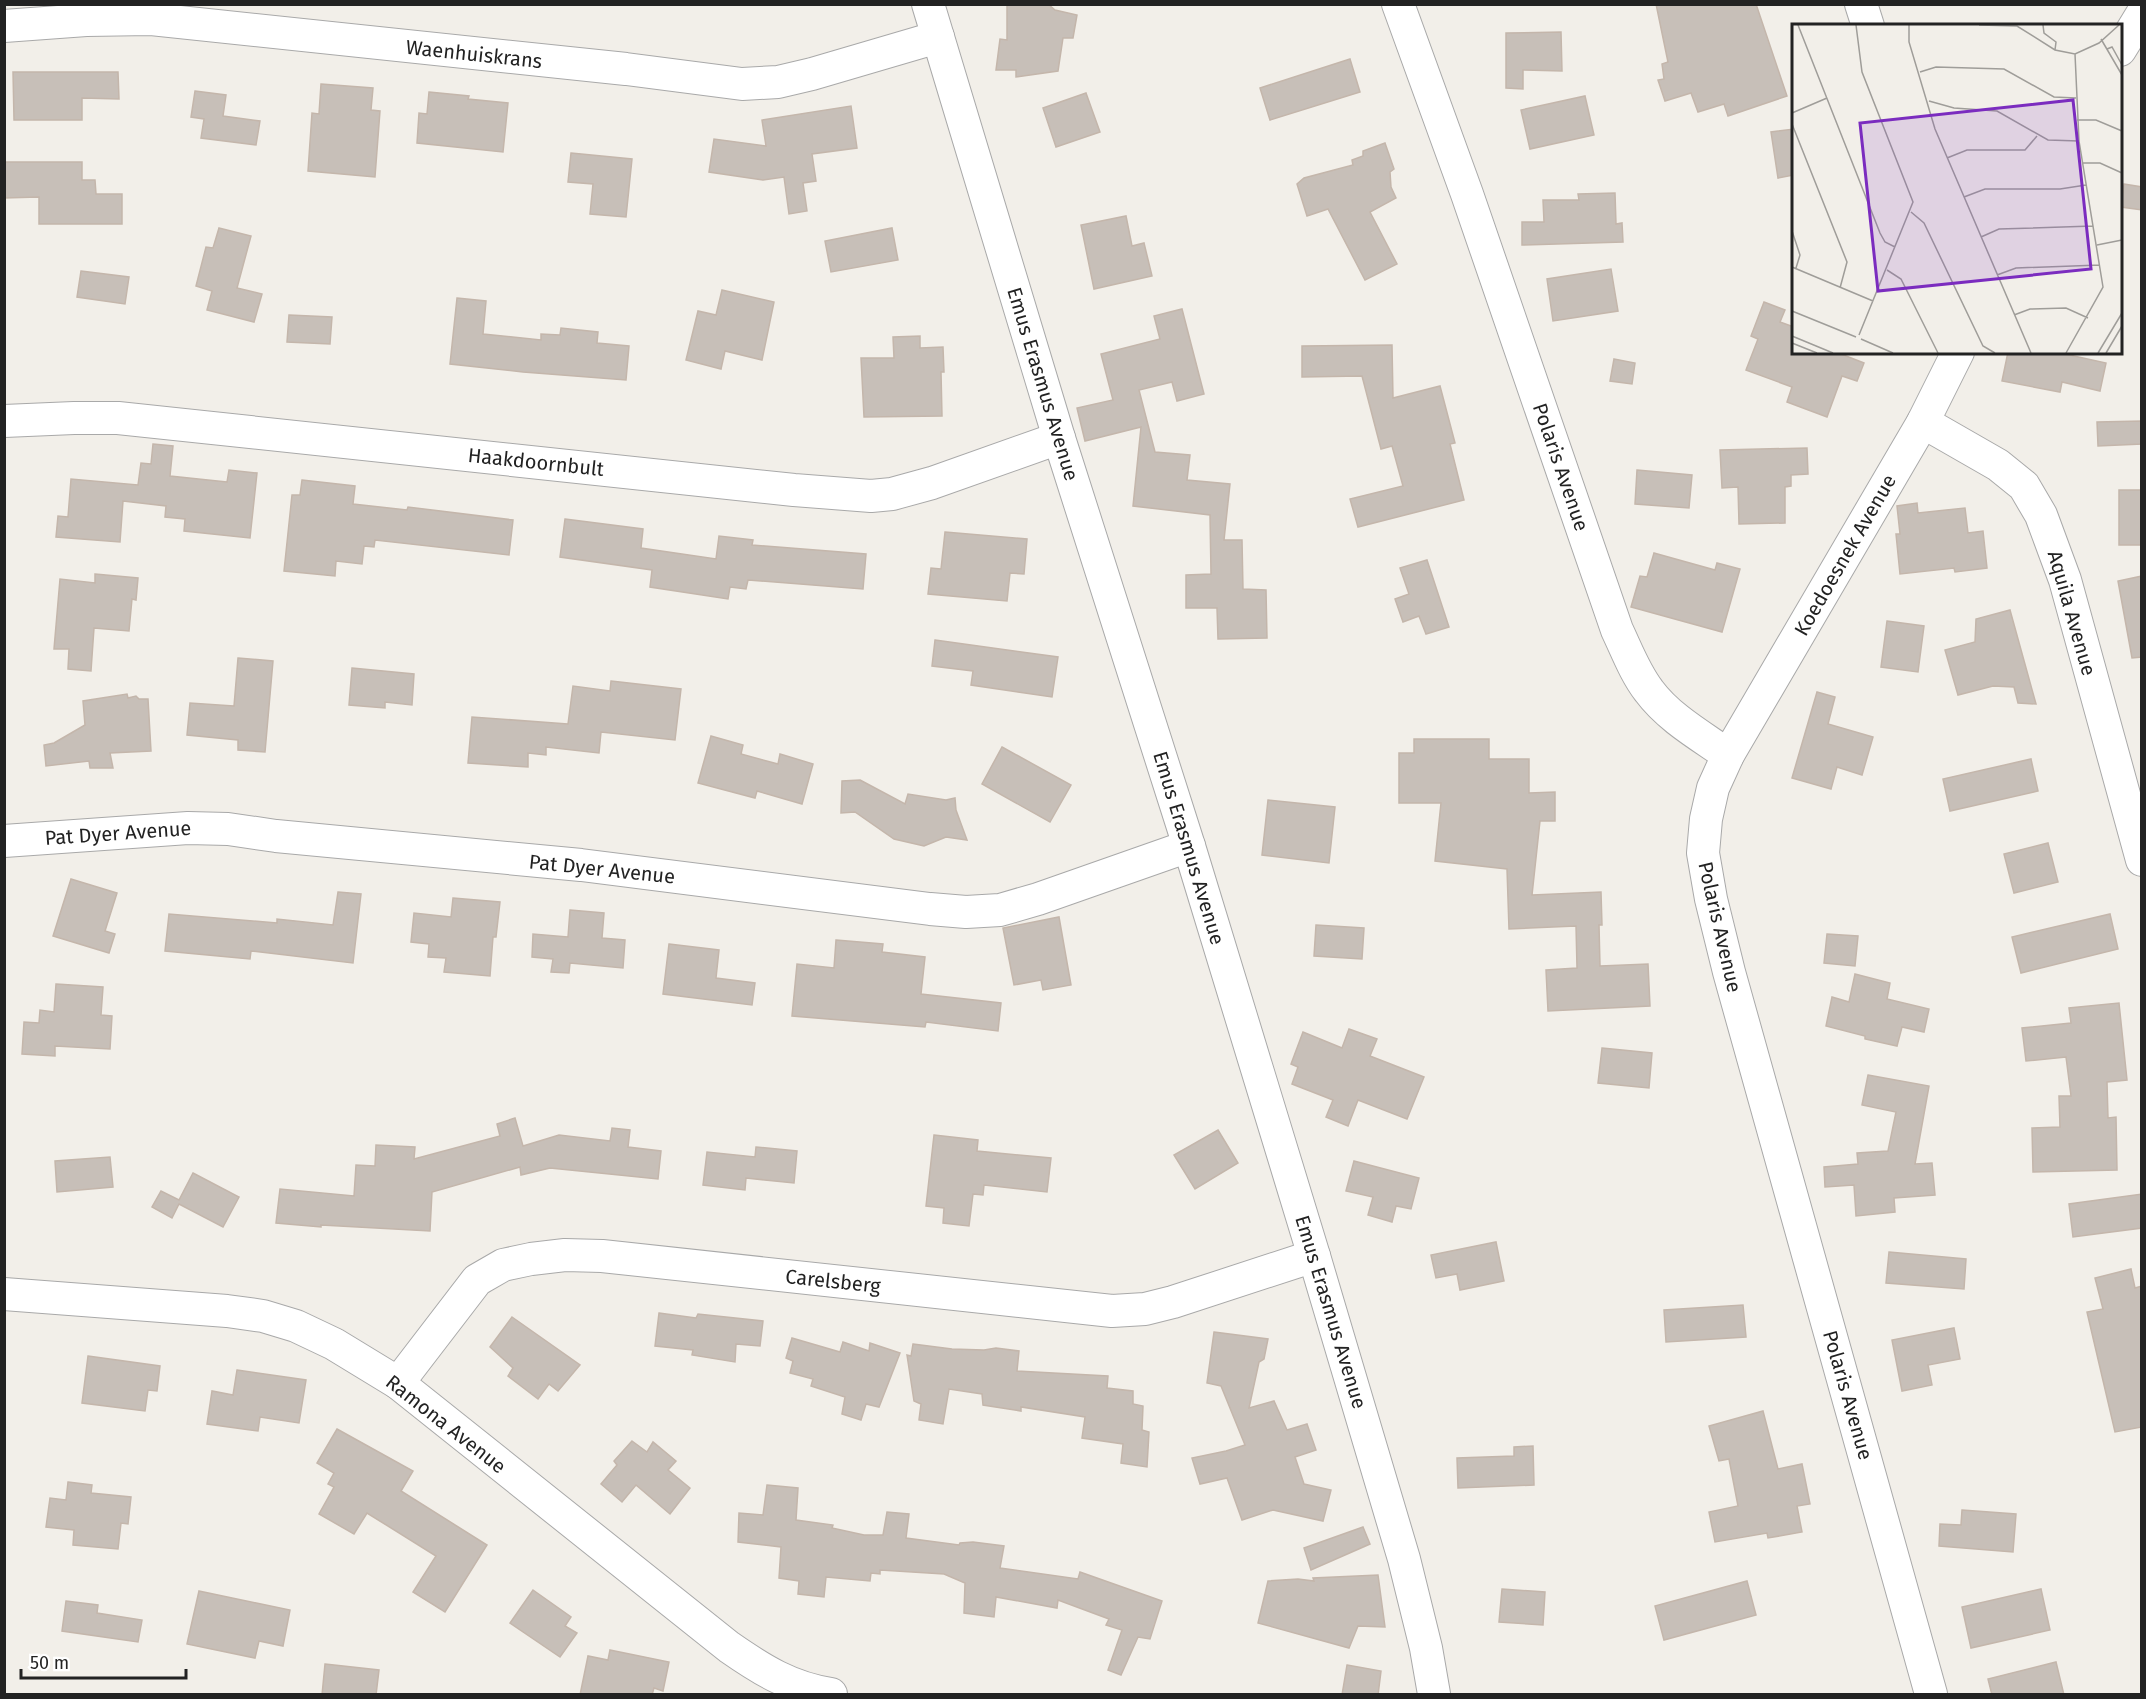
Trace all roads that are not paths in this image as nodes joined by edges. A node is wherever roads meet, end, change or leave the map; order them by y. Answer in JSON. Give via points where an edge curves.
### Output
{"nodes":[{"id":1,"x":928,"y":4,"type":"edge"},
{"id":2,"x":1398,"y":4,"type":"edge"},
{"id":3,"x":1861,"y":4,"type":"edge"},
{"id":4,"x":2142,"y":14,"type":"edge"},
{"id":5,"x":1867,"y":24,"type":"edge"},
{"id":6,"x":4,"y":26,"type":"edge"},
{"id":7,"x":938,"y":37,"type":"junction"},
{"id":8,"x":2122,"y":48,"type":"edge"},
{"id":9,"x":1957,"y":354,"type":"edge"},
{"id":10,"x":4,"y":421,"type":"edge"},
{"id":11,"x":1923,"y":422,"type":"junction"},
{"id":12,"x":1059,"y":438,"type":"junction"},
{"id":13,"x":1728,"y":755,"type":"junction"},
{"id":14,"x":4,"y":841,"type":"edge"},
{"id":15,"x":1189,"y":846,"type":"junction"},
{"id":16,"x":2142,"y":860,"type":"edge"},
{"id":17,"x":1314,"y":1256,"type":"junction"},
{"id":18,"x":4,"y":1294,"type":"edge"},
{"id":19,"x":398,"y":1383,"type":"junction"},
{"id":20,"x":831,"y":1695,"type":"edge"},
{"id":21,"x":1434,"y":1695,"type":"edge"},
{"id":22,"x":1931,"y":1695,"type":"edge"}],
"edges":[{"from":1,"to":7,"type":"street","name":"Emus Erasmus Avenue"},
{"from":2,"to":13,"type":"street","name":"Polaris Avenue","via":[[1617,630],[1650,693]]},
{"from":3,"to":5,"type":"street"},
{"from":4,"to":8,"type":"street"},
{"from":6,"to":7,"type":"street","name":"Waenhuiskrans","via":[[151,19],[742,84],[778,82],[812,74]]},
{"from":7,"to":12,"type":"street","name":"Emus Erasmus Avenue"},
{"from":9,"to":11,"type":"street","name":"Koedoesnek Avenue"},
{"from":10,"to":12,"type":"street","name":"Haakdoornbult","via":[[118,418],[871,496],[932,483]]},
{"from":11,"to":13,"type":"street","name":"Koedoesnek Avenue"},
{"from":11,"to":16,"type":"street","name":"Aquila Avenue","via":[[1998,465],[2024,486],[2041,515],[2065,580]]},
{"from":12,"to":15,"type":"street","name":"Emus Erasmus Avenue"},
{"from":13,"to":22,"type":"street","name":"Polaris Avenue","via":[[1713,788],[1706,819],[1703,853],[1711,898]]},
{"from":14,"to":15,"type":"street","name":"Pat Dyer Avenue","via":[[188,828],[228,829],[581,865],[966,912],[1000,910],[1038,899]]},
{"from":15,"to":17,"type":"street","name":"Emus Erasmus Avenue"},
{"from":17,"to":19,"type":"street","name":"Carelsberg","via":[[1173,1302],[1112,1311],[602,1256],[531,1259],[503,1265],[477,1280]]},
{"from":17,"to":21,"type":"street","name":"Emus Erasmus Avenue","via":[[1404,1559]]},
{"from":18,"to":19,"type":"street","name":"Ramona Avenue","via":[[263,1316],[334,1344]]},
{"from":19,"to":20,"type":"street","name":"Ramona Avenue","via":[[729,1647],[769,1674]]}]}
